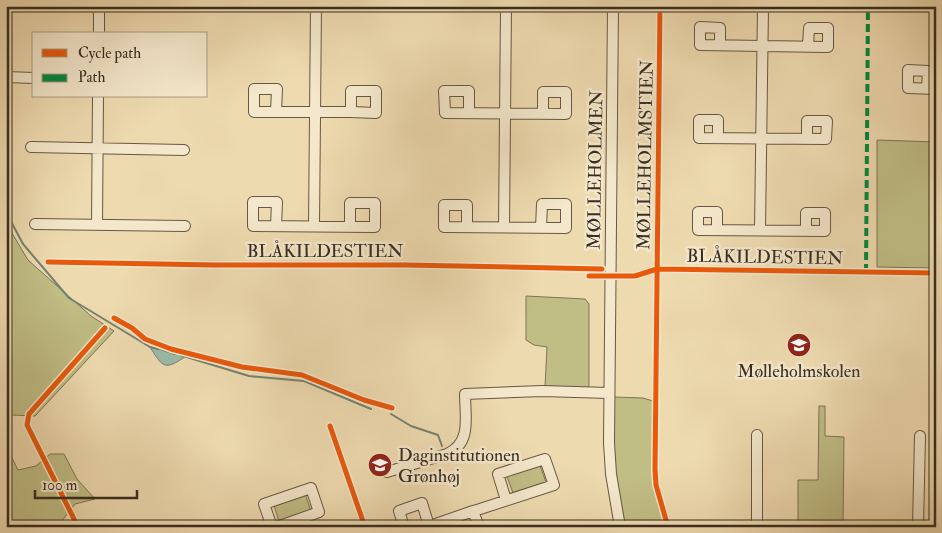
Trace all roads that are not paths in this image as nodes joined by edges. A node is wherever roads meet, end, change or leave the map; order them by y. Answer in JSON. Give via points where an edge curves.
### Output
{"nodes":[{"id":1,"x":99,"y":6,"type":"edge"},
{"id":2,"x":316,"y":6,"type":"edge"},
{"id":3,"x":506,"y":6,"type":"edge"},
{"id":4,"x":613,"y":6,"type":"edge"},
{"id":5,"x":764,"y":6,"type":"edge"},
{"id":6,"x":99,"y":32,"type":"edge"},
{"id":7,"x":720,"y":45,"type":"dead end"},
{"id":8,"x":763,"y":46,"type":"junction"},
{"id":9,"x":808,"y":46,"type":"dead end"},
{"id":10,"x":6,"y":77,"type":"edge"},
{"id":11,"x":32,"y":78,"type":"edge"},
{"id":12,"x":98,"y":98,"type":"edge"},
{"id":13,"x":276,"y":112,"type":"dead end"},
{"id":14,"x":315,"y":112,"type":"junction"},
{"id":15,"x":351,"y":112,"type":"dead end"},
{"id":16,"x":469,"y":112,"type":"dead end"},
{"id":17,"x":506,"y":113,"type":"junction"},
{"id":18,"x":543,"y":113,"type":"dead end"},
{"id":19,"x":718,"y":138,"type":"dead end"},
{"id":20,"x":761,"y":139,"type":"junction"},
{"id":21,"x":807,"y":139,"type":"dead end"},
{"id":22,"x":31,"y":147,"type":"dead end"},
{"id":23,"x":98,"y":148,"type":"junction"},
{"id":24,"x":184,"y":150,"type":"dead end"},
{"id":25,"x":35,"y":224,"type":"dead end"},
{"id":26,"x":97,"y":225,"type":"junction"},
{"id":27,"x":185,"y":226,"type":"dead end"},
{"id":28,"x":276,"y":226,"type":"dead end"},
{"id":29,"x":314,"y":226,"type":"junction"},
{"id":30,"x":350,"y":226,"type":"dead end"},
{"id":31,"x":467,"y":227,"type":"dead end"},
{"id":32,"x":504,"y":227,"type":"junction"},
{"id":33,"x":541,"y":228,"type":"dead end"},
{"id":34,"x":717,"y":230,"type":"dead end"},
{"id":35,"x":760,"y":230,"type":"junction"},
{"id":36,"x":806,"y":231,"type":"dead end"},
{"id":37,"x":609,"y":393,"type":"junction"},
{"id":38,"x":757,"y":435,"type":"dead end"},
{"id":39,"x":920,"y":436,"type":"dead end"},
{"id":40,"x":387,"y":472,"type":"dead end"},
{"id":41,"x":506,"y":500,"type":"junction"},
{"id":42,"x":474,"y":511,"type":"junction"},
{"id":43,"x":428,"y":526,"type":"edge"},
{"id":44,"x":272,"y":527,"type":"edge"},
{"id":45,"x":277,"y":527,"type":"edge"},
{"id":46,"x":404,"y":527,"type":"edge"},
{"id":47,"x":479,"y":527,"type":"edge"},
{"id":48,"x":620,"y":527,"type":"edge"},
{"id":49,"x":757,"y":527,"type":"edge"},
{"id":50,"x":918,"y":527,"type":"edge"}],
"edges":[{"from":1,"to":6,"type":"street"},
{"from":2,"to":14,"type":"street"},
{"from":3,"to":17,"type":"street"},
{"from":4,"to":37,"type":"street","name":"MØLLEHOLMEN"},
{"from":5,"to":8,"type":"street"},
{"from":7,"to":8,"type":"street"},
{"from":8,"to":9,"type":"street"},
{"from":8,"to":20,"type":"street"},
{"from":10,"to":11,"type":"street"},
{"from":12,"to":23,"type":"street"},
{"from":13,"to":14,"type":"street"},
{"from":14,"to":15,"type":"street"},
{"from":14,"to":29,"type":"street"},
{"from":16,"to":17,"type":"street"},
{"from":17,"to":18,"type":"street"},
{"from":17,"to":32,"type":"street"},
{"from":19,"to":20,"type":"street"},
{"from":20,"to":21,"type":"street"},
{"from":20,"to":35,"type":"street"},
{"from":22,"to":23,"type":"street"},
{"from":23,"to":24,"type":"street"},
{"from":23,"to":26,"type":"street"},
{"from":25,"to":26,"type":"street"},
{"from":26,"to":27,"type":"street"},
{"from":28,"to":29,"type":"street"},
{"from":29,"to":30,"type":"street"},
{"from":31,"to":32,"type":"street"},
{"from":32,"to":33,"type":"street"},
{"from":34,"to":35,"type":"street"},
{"from":35,"to":36,"type":"street"},
{"from":37,"to":40,"type":"street","via":[[464,394],[465,436],[454,451]]},
{"from":37,"to":48,"type":"street","name":"MØLLEHOLMEN","via":[[611,474]]},
{"from":38,"to":49,"type":"street"},
{"from":39,"to":50,"type":"street"},
{"from":41,"to":41,"type":"street","via":[[498,474],[545,459],[554,485]]},
{"from":41,"to":42,"type":"street"},
{"from":42,"to":43,"type":"street"},
{"from":42,"to":47,"type":"street"},
{"from":43,"to":46,"type":"street","via":[[422,503],[399,511]]},
{"from":44,"to":45,"type":"street","via":[[264,504],[311,488],[319,512]]}]}
